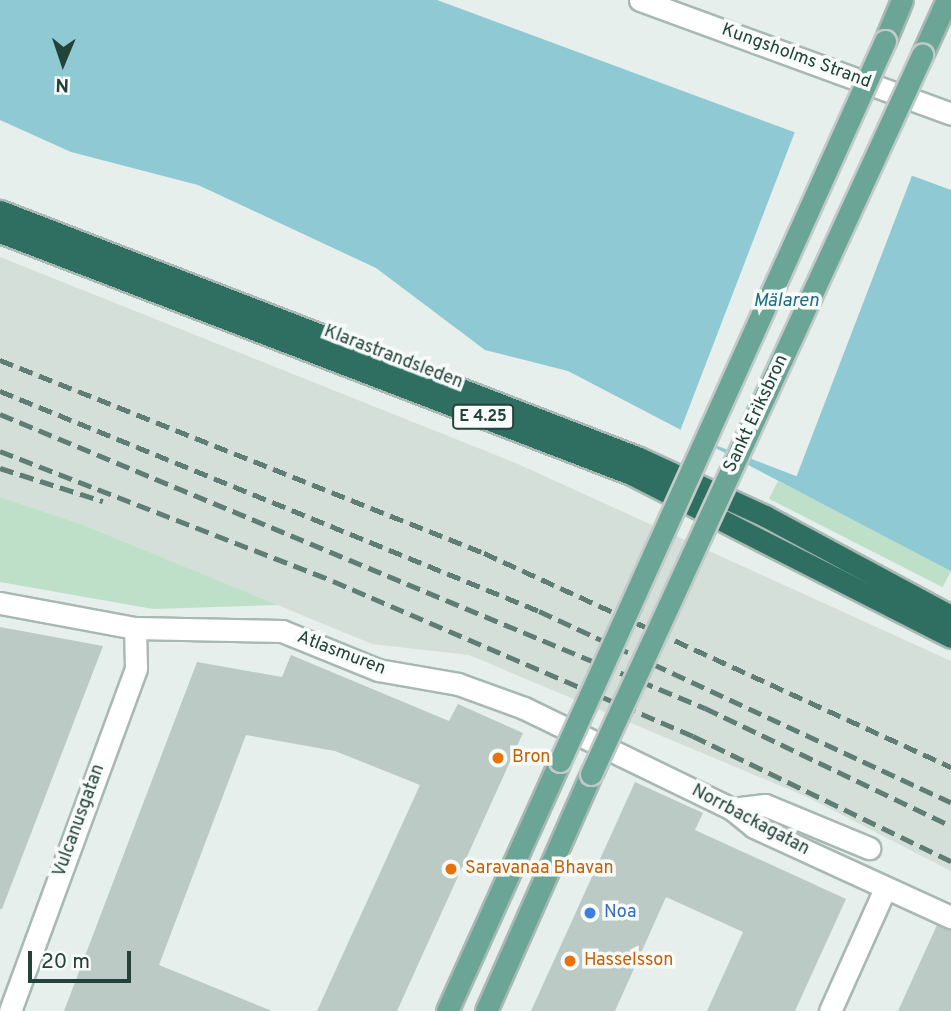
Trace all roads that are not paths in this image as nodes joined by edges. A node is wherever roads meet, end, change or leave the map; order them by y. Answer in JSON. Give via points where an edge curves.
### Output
{"nodes":[{"id":1,"x":640,"y":0,"type":"edge"},
{"id":2,"x":902,"y":0,"type":"edge"},
{"id":3,"x":947,"y":0,"type":"edge"},
{"id":4,"x":951,"y":114,"type":"edge"},
{"id":5,"x":0,"y":211,"type":"edge"},
{"id":6,"x":0,"y":232,"type":"edge"},
{"id":7,"x":0,"y":603,"type":"edge"},
{"id":8,"x":951,"y":616,"type":"edge"},
{"id":9,"x":135,"y":628,"type":"junction"},
{"id":10,"x":951,"y":637,"type":"edge"},
{"id":11,"x":589,"y":739,"type":"joint"},
{"id":12,"x":732,"y":809,"type":"junction"},
{"id":13,"x":869,"y":848,"type":"dead end"},
{"id":14,"x":884,"y":891,"type":"junction"},
{"id":15,"x":951,"y":917,"type":"edge"},
{"id":16,"x":10,"y":1011,"type":"edge"},
{"id":17,"x":447,"y":1011,"type":"edge"},
{"id":18,"x":486,"y":1011,"type":"edge"},
{"id":19,"x":830,"y":1011,"type":"edge"}],
"edges":[{"from":1,"to":4,"type":"street","name":"Kungsholms Strand"},
{"from":2,"to":17,"type":"main road","name":"Sankt Eriksbron","bridge":true},
{"from":3,"to":18,"type":"main road","name":"Sankt Eriksbron","bridge":true},
{"from":5,"to":8,"type":"highway","name":"Klarastrandsleden","number":"E 4.25","via":[[639,458],[765,516]]},
{"from":6,"to":10,"type":"highway","name":"Klarastrandsleden","number":"E 4.25","via":[[631,474]]},
{"from":7,"to":9,"type":"street","name":"Atlasmuren"},
{"from":9,"to":11,"type":"street","name":"Atlasmuren","via":[[282,631],[378,670],[458,684]]},
{"from":9,"to":16,"type":"street","name":"Vulcanusgatan","via":[[136,668]]},
{"from":11,"to":12,"type":"street","name":"Norrbackagatan"},
{"from":12,"to":13,"type":"street","via":[[765,805]]},
{"from":12,"to":14,"type":"street","name":"Norrbackagatan","via":[[754,827]]},
{"from":14,"to":15,"type":"street","name":"Norrbackagatan"},
{"from":14,"to":19,"type":"street"}]}
